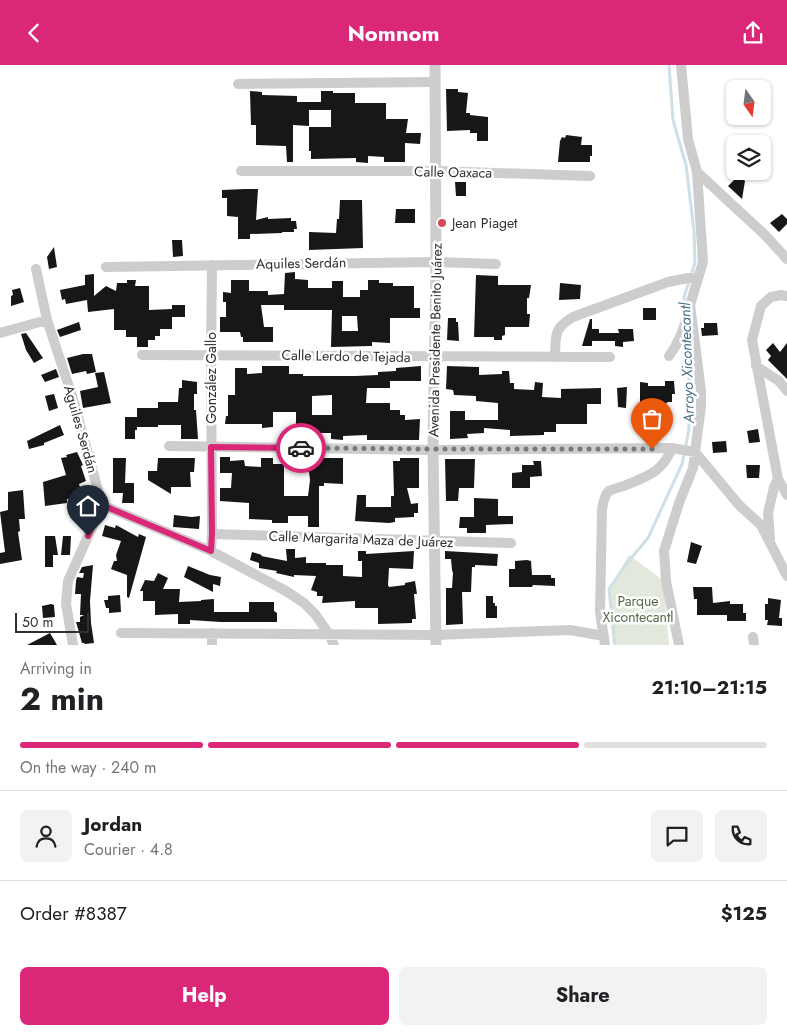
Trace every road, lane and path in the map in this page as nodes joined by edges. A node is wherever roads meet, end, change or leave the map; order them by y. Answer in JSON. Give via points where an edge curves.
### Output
{"nodes":[{"id":1,"x":435,"y":65,"type":"edge"},
{"id":2,"x":680,"y":65,"type":"edge"},
{"id":3,"x":436,"y":82,"type":"junction"},
{"id":4,"x":238,"y":84,"type":"dead end"},
{"id":5,"x":241,"y":171,"type":"dead end"},
{"id":6,"x":436,"y":171,"type":"junction"},
{"id":7,"x":697,"y":172,"type":"junction"},
{"id":8,"x":590,"y":177,"type":"dead end"},
{"id":9,"x":787,"y":259,"type":"edge"},
{"id":10,"x":436,"y":262,"type":"junction"},
{"id":11,"x":496,"y":264,"type":"dead end"},
{"id":12,"x":212,"y":265,"type":"junction"},
{"id":13,"x":106,"y":267,"type":"dead end"},
{"id":14,"x":36,"y":269,"type":"dead end"},
{"id":15,"x":697,"y":279,"type":"junction"},
{"id":16,"x":787,"y":296,"type":"edge"},
{"id":17,"x":690,"y":305,"type":"junction"},
{"id":18,"x":47,"y":320,"type":"junction"},
{"id":19,"x":0,"y":333,"type":"edge"},
{"id":20,"x":142,"y":355,"type":"dead end"},
{"id":21,"x":211,"y":355,"type":"junction"},
{"id":22,"x":435,"y":357,"type":"junction"},
{"id":23,"x":555,"y":357,"type":"junction"},
{"id":24,"x":610,"y":357,"type":"dead end"},
{"id":25,"x":669,"y":357,"type":"dead end"},
{"id":26,"x":756,"y":366,"type":"junction"},
{"id":27,"x":787,"y":391,"type":"edge"},
{"id":28,"x":169,"y":446,"type":"dead end"},
{"id":29,"x":211,"y":447,"type":"junction"},
{"id":30,"x":433,"y":449,"type":"junction"},
{"id":31,"x":672,"y":449,"type":"junction"},
{"id":32,"x":695,"y":452,"type":"junction"},
{"id":33,"x":778,"y":479,"type":"junction"},
{"id":34,"x":787,"y":495,"type":"edge"},
{"id":35,"x":102,"y":505,"type":"junction"},
{"id":36,"x":212,"y":534,"type":"junction"},
{"id":37,"x":769,"y":541,"type":"junction"},
{"id":38,"x":435,"y":542,"type":"junction"},
{"id":39,"x":511,"y":543,"type":"dead end"},
{"id":40,"x":211,"y":551,"type":"junction"},
{"id":41,"x":787,"y":575,"type":"edge"},
{"id":42,"x":122,"y":633,"type":"dead end"},
{"id":43,"x":212,"y":633,"type":"junction"},
{"id":44,"x":329,"y":633,"type":"junction"},
{"id":45,"x":436,"y":640,"type":"edge"},
{"id":46,"x":604,"y":640,"type":"edge"},
{"id":47,"x":72,"y":645,"type":"edge"},
{"id":48,"x":212,"y":645,"type":"edge"},
{"id":49,"x":334,"y":645,"type":"edge"},
{"id":50,"x":679,"y":645,"type":"edge"}],
"edges":[{"from":1,"to":3,"type":"street","name":"Avenida Presidente Benito Juárez"},
{"from":2,"to":7,"type":"street","via":[[688,139]]},
{"from":3,"to":4,"type":"street"},
{"from":3,"to":6,"type":"street","name":"Avenida Presidente Benito Juárez"},
{"from":5,"to":6,"type":"street","name":"Calle Oaxaca"},
{"from":6,"to":8,"type":"street","name":"Calle Oaxaca"},
{"from":6,"to":10,"type":"street","name":"Avenida Presidente Benito Juárez"},
{"from":7,"to":9,"type":"street"},
{"from":7,"to":15,"type":"street","via":[[704,245]]},
{"from":10,"to":11,"type":"street","name":"Aquiles Serdán"},
{"from":10,"to":12,"type":"street","name":"Aquiles Serdán"},
{"from":10,"to":22,"type":"street","name":"Avenida Presidente Benito Juárez"},
{"from":12,"to":13,"type":"street","name":"Aquiles Serdán"},
{"from":12,"to":21,"type":"street","name":"González Gallo"},
{"from":14,"to":18,"type":"street","name":"Aguiles Serdán"},
{"from":15,"to":17,"type":"street"},
{"from":15,"to":23,"type":"street","via":[[668,282],[562,323],[556,332]]},
{"from":16,"to":26,"type":"street","via":[[771,297],[761,306],[752,340]]},
{"from":17,"to":25,"type":"street"},
{"from":17,"to":32,"type":"street","via":[[701,406]]},
{"from":18,"to":19,"type":"street"},
{"from":18,"to":35,"type":"street","name":"Aguiles Serdán"},
{"from":20,"to":21,"type":"street","name":"Calle Lerdo de Tejada"},
{"from":21,"to":22,"type":"street","name":"Calle Lerdo de Tejada"},
{"from":21,"to":29,"type":"street","name":"González Gallo"},
{"from":22,"to":23,"type":"street","name":"Calle Lerdo de Tejada"},
{"from":22,"to":30,"type":"street","name":"Avenida Presidente Benito Juárez"},
{"from":23,"to":24,"type":"street","name":"Calle Lerdo de Tejada"},
{"from":26,"to":27,"type":"street","via":[[779,381]]},
{"from":26,"to":33,"type":"street"},
{"from":28,"to":29,"type":"street"},
{"from":29,"to":30,"type":"street"},
{"from":29,"to":36,"type":"street","name":"González Gallo"},
{"from":30,"to":31,"type":"street"},
{"from":30,"to":38,"type":"street","name":"Avenida Presidente Benito Juárez"},
{"from":31,"to":32,"type":"street"},
{"from":31,"to":46,"type":"street","via":[[659,469],[609,491],[603,501],[600,612]]},
{"from":32,"to":37,"type":"street","via":[[739,505],[761,525]]},
{"from":32,"to":50,"type":"street","via":[[664,551],[666,581]]},
{"from":33,"to":34,"type":"street"},
{"from":33,"to":37,"type":"street","via":[[768,513]]},
{"from":35,"to":40,"type":"street"},
{"from":35,"to":47,"type":"street","via":[[67,586],[66,604]]},
{"from":36,"to":38,"type":"street","name":"Calle Margarita Maza de Juárez"},
{"from":36,"to":40,"type":"street","name":"González Gallo"},
{"from":37,"to":41,"type":"street"},
{"from":38,"to":39,"type":"street","name":"Calle Margarita Maza de Juárez"},
{"from":38,"to":45,"type":"street","name":"Avenida Presidente Benito Juárez"},
{"from":40,"to":44,"type":"street","via":[[304,603]]},
{"from":42,"to":43,"type":"street"},
{"from":43,"to":44,"type":"street"},
{"from":43,"to":48,"type":"street"},
{"from":44,"to":45,"type":"street"},
{"from":44,"to":49,"type":"street"},
{"from":45,"to":46,"type":"street","via":[[570,630]]}]}
